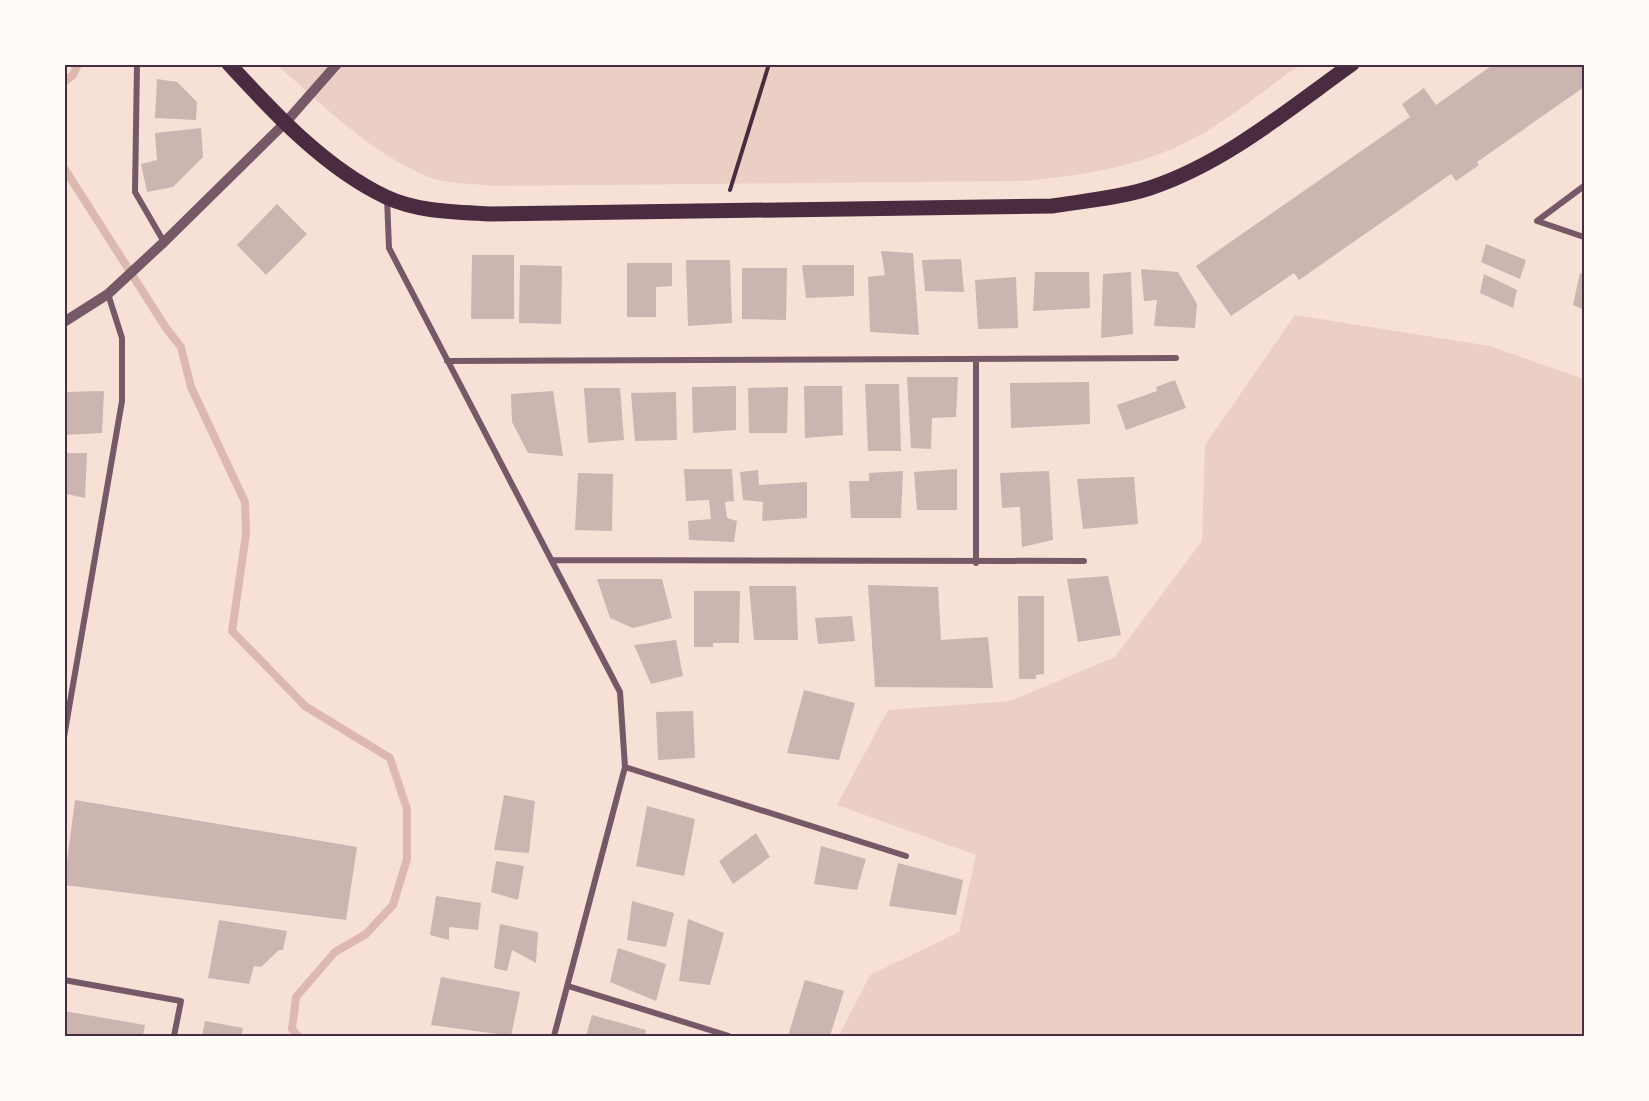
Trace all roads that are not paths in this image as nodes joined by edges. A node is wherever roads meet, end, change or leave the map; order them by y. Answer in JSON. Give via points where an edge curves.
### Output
{"nodes":[{"id":1,"x":137,"y":64,"type":"edge"},
{"id":2,"x":229,"y":64,"type":"edge"},
{"id":3,"x":336,"y":64,"type":"edge"},
{"id":4,"x":1352,"y":64,"type":"edge"},
{"id":5,"x":286,"y":122,"type":"junction"},
{"id":6,"x":1584,"y":186,"type":"edge"},
{"id":7,"x":387,"y":198,"type":"junction"},
{"id":8,"x":1584,"y":237,"type":"edge"},
{"id":9,"x":164,"y":242,"type":"junction"},
{"id":10,"x":108,"y":294,"type":"junction"},
{"id":11,"x":64,"y":322,"type":"edge"},
{"id":12,"x":1176,"y":358,"type":"dead end"},
{"id":13,"x":976,"y":360,"type":"junction"},
{"id":14,"x":447,"y":361,"type":"junction"},
{"id":15,"x":552,"y":561,"type":"junction"},
{"id":16,"x":1084,"y":561,"type":"dead end"},
{"id":17,"x":976,"y":563,"type":"junction"},
{"id":18,"x":64,"y":737,"type":"edge"},
{"id":19,"x":625,"y":767,"type":"junction"},
{"id":20,"x":906,"y":856,"type":"dead end"},
{"id":21,"x":64,"y":980,"type":"edge"},
{"id":22,"x":568,"y":986,"type":"junction"},
{"id":23,"x":174,"y":1036,"type":"edge"},
{"id":24,"x":554,"y":1036,"type":"edge"},
{"id":25,"x":729,"y":1036,"type":"edge"}],
"edges":[{"from":1,"to":9,"type":"street","via":[[135,192]]},
{"from":2,"to":5,"type":"main road"},
{"from":3,"to":5,"type":"street"},
{"from":4,"to":7,"type":"main road","via":[[1218,157],[1150,188],[1052,206],[490,214],[445,212]]},
{"from":5,"to":7,"type":"main road","via":[[353,178]]},
{"from":5,"to":9,"type":"street"},
{"from":6,"to":8,"type":"street","via":[[1537,221]]},
{"from":7,"to":14,"type":"street","via":[[388,248]]},
{"from":9,"to":10,"type":"street"},
{"from":10,"to":11,"type":"street"},
{"from":10,"to":18,"type":"street","via":[[122,338],[122,401]]},
{"from":12,"to":13,"type":"street"},
{"from":13,"to":14,"type":"street"},
{"from":13,"to":17,"type":"street"},
{"from":14,"to":15,"type":"street"},
{"from":15,"to":17,"type":"street"},
{"from":15,"to":19,"type":"street","via":[[620,692]]},
{"from":16,"to":17,"type":"street"},
{"from":19,"to":20,"type":"street"},
{"from":19,"to":22,"type":"street"},
{"from":21,"to":23,"type":"street","via":[[181,1001]]},
{"from":22,"to":24,"type":"street"},
{"from":22,"to":25,"type":"street"}]}
